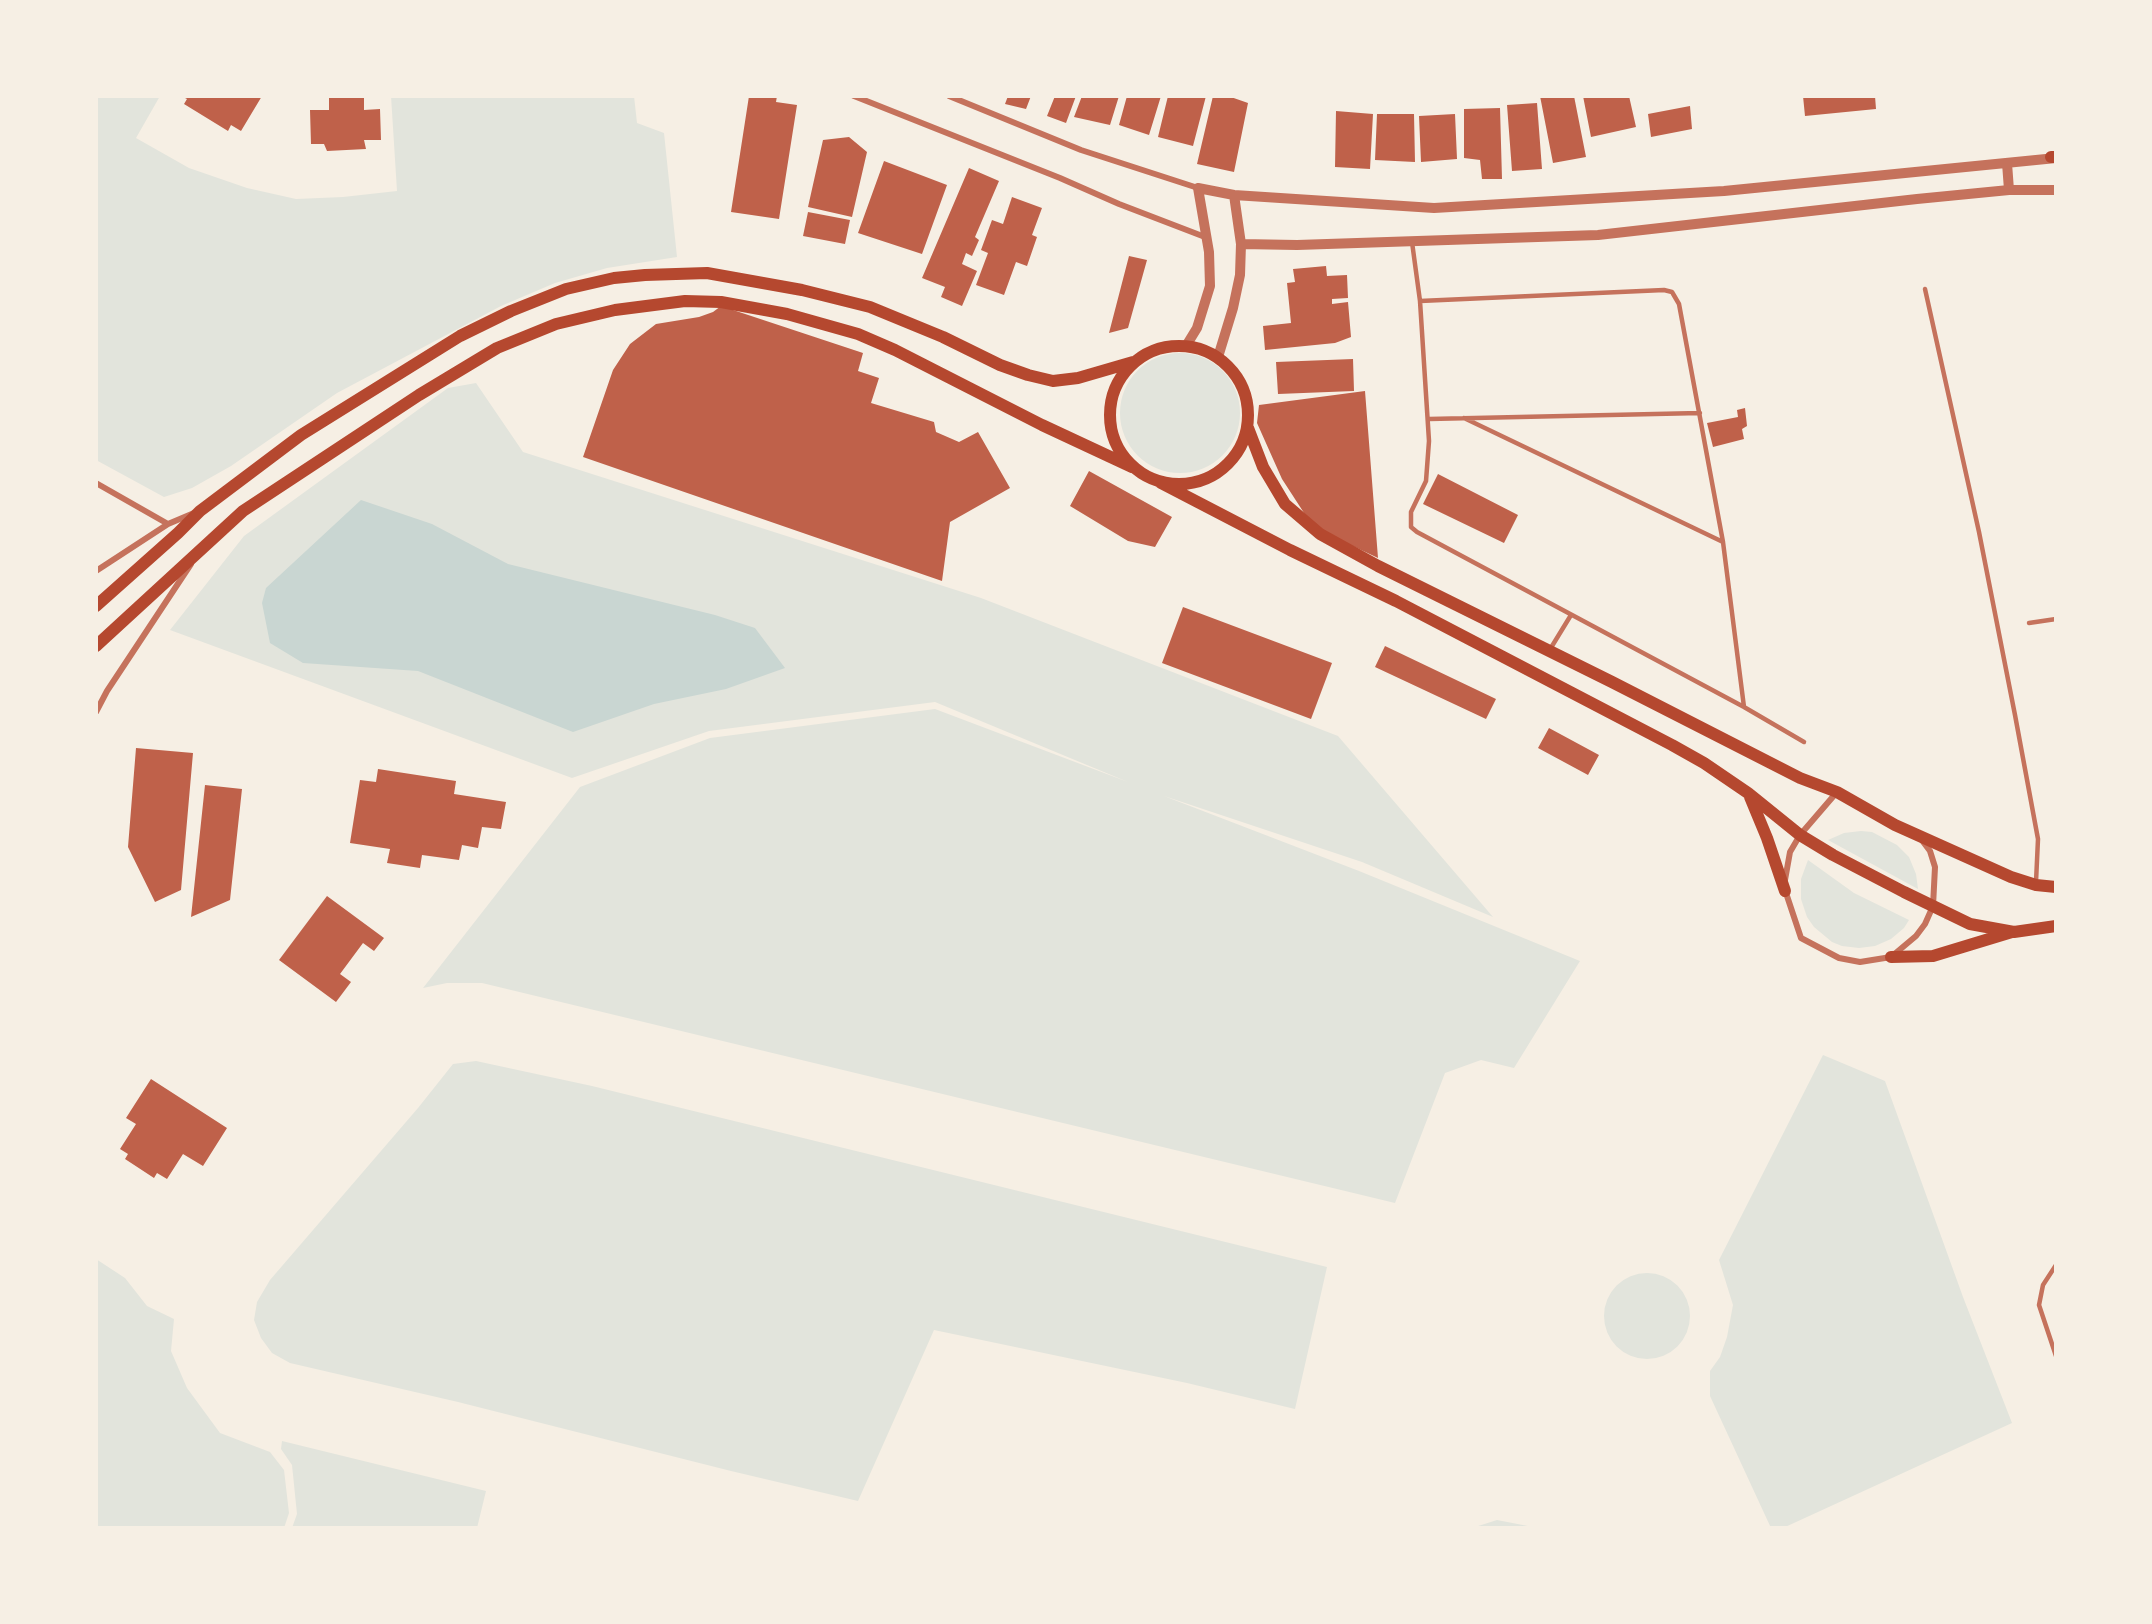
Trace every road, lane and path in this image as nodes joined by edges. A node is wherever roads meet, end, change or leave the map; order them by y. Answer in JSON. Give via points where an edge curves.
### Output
{"nodes":[{"id":1,"x":854,"y":96,"type":"edge"},
{"id":2,"x":949,"y":96,"type":"edge"},
{"id":3,"x":2054,"y":157,"type":"edge"},
{"id":4,"x":2007,"y":163,"type":"junction"},
{"id":5,"x":1198,"y":188,"type":"junction"},
{"id":6,"x":2009,"y":190,"type":"junction"},
{"id":7,"x":2056,"y":190,"type":"edge"},
{"id":8,"x":1234,"y":195,"type":"junction"},
{"id":9,"x":1205,"y":237,"type":"junction"},
{"id":10,"x":1412,"y":242,"type":"junction"},
{"id":11,"x":1241,"y":244,"type":"junction"},
{"id":12,"x":1925,"y":289,"type":"dead end"},
{"id":13,"x":1420,"y":301,"type":"junction"},
{"id":14,"x":1186,"y":346,"type":"junction"},
{"id":15,"x":1218,"y":357,"type":"junction"},
{"id":16,"x":1133,"y":362,"type":"junction"},
{"id":17,"x":1700,"y":413,"type":"junction"},
{"id":18,"x":1464,"y":418,"type":"junction"},
{"id":19,"x":1429,"y":419,"type":"junction"},
{"id":20,"x":1248,"y":428,"type":"junction"},
{"id":21,"x":1132,"y":467,"type":"junction"},
{"id":22,"x":96,"y":483,"type":"edge"},
{"id":23,"x":1161,"y":483,"type":"junction"},
{"id":24,"x":200,"y":511,"type":"junction"},
{"id":25,"x":168,"y":524,"type":"junction"},
{"id":26,"x":1723,"y":542,"type":"junction"},
{"id":27,"x":199,"y":552,"type":"junction"},
{"id":28,"x":96,"y":571,"type":"edge"},
{"id":29,"x":96,"y":606,"type":"edge"},
{"id":30,"x":1571,"y":615,"type":"junction"},
{"id":31,"x":2056,"y":619,"type":"edge"},
{"id":32,"x":2029,"y":623,"type":"dead end"},
{"id":33,"x":96,"y":646,"type":"edge"},
{"id":34,"x":1549,"y":651,"type":"junction"},
{"id":35,"x":1744,"y":707,"type":"junction"},
{"id":36,"x":96,"y":712,"type":"edge"},
{"id":37,"x":1804,"y":742,"type":"dead end"},
{"id":38,"x":1837,"y":792,"type":"junction"},
{"id":39,"x":1748,"y":793,"type":"junction"},
{"id":40,"x":1800,"y":835,"type":"junction"},
{"id":41,"x":1919,"y":836,"type":"junction"},
{"id":42,"x":2036,"y":885,"type":"junction"},
{"id":43,"x":2056,"y":887,"type":"edge"},
{"id":44,"x":1785,"y":891,"type":"junction"},
{"id":45,"x":1933,"y":906,"type":"junction"},
{"id":46,"x":2056,"y":926,"type":"edge"},
{"id":47,"x":2014,"y":932,"type":"junction"},
{"id":48,"x":1891,"y":957,"type":"junction"},
{"id":49,"x":2056,"y":1265,"type":"edge"},
{"id":50,"x":2056,"y":1356,"type":"edge"}],
"edges":[{"from":1,"to":9,"type":"street"},
{"from":2,"to":5,"type":"street","via":[[1081,150]]},
{"from":3,"to":4,"type":"street"},
{"from":4,"to":6,"type":"street"},
{"from":4,"to":8,"type":"street","via":[[1724,191],[1434,208]]},
{"from":5,"to":8,"type":"street"},
{"from":5,"to":9,"type":"street"},
{"from":6,"to":7,"type":"street"},
{"from":6,"to":10,"type":"street","via":[[1598,235]]},
{"from":8,"to":11,"type":"street"},
{"from":9,"to":14,"type":"street","via":[[1210,286],[1206,306]]},
{"from":10,"to":11,"type":"street"},
{"from":10,"to":13,"type":"lane"},
{"from":11,"to":15,"type":"street","via":[[1240,275]]},
{"from":12,"to":42,"type":"lane","via":[[1979,532],[2036,828]]},
{"from":13,"to":17,"type":"lane","via":[[1672,292],[1679,304]]},
{"from":13,"to":19,"type":"lane"},
{"from":14,"to":15,"type":"main road"},
{"from":14,"to":16,"type":"main road","via":[[1167,346]]},
{"from":15,"to":20,"type":"main road","via":[[1235,374],[1246,396]]},
{"from":16,"to":21,"type":"main road","via":[[1118,381],[1110,403],[1109,426],[1117,448]]},
{"from":16,"to":24,"type":"main road","via":[[1053,381],[1000,365],[870,307],[802,290],[706,273],[614,278],[566,289],[460,336],[301,435]]},
{"from":17,"to":18,"type":"lane"},
{"from":17,"to":26,"type":"lane"},
{"from":18,"to":19,"type":"lane"},
{"from":18,"to":26,"type":"lane"},
{"from":19,"to":30,"type":"lane","via":[[1429,463],[1426,481],[1411,512],[1411,527]]},
{"from":20,"to":23,"type":"main road","via":[[1230,463],[1214,476],[1195,483]]},
{"from":20,"to":34,"type":"main road","via":[[1263,467],[1285,504],[1320,534]]},
{"from":21,"to":23,"type":"main road"},
{"from":21,"to":27,"type":"main road","via":[[858,334],[787,314],[721,302],[685,301],[615,310],[566,322],[496,348],[243,511]]},
{"from":22,"to":25,"type":"street"},
{"from":23,"to":39,"type":"main road","via":[[1672,745]]},
{"from":24,"to":25,"type":"street"},
{"from":24,"to":29,"type":"main road"},
{"from":25,"to":28,"type":"street"},
{"from":26,"to":35,"type":"lane"},
{"from":27,"to":33,"type":"main road"},
{"from":27,"to":36,"type":"street"},
{"from":30,"to":34,"type":"lane"},
{"from":30,"to":35,"type":"lane"},
{"from":31,"to":32,"type":"lane"},
{"from":34,"to":38,"type":"main road","via":[[1800,778]]},
{"from":35,"to":37,"type":"lane"},
{"from":38,"to":40,"type":"street"},
{"from":38,"to":41,"type":"main road"},
{"from":39,"to":40,"type":"main road"},
{"from":39,"to":44,"type":"main road"},
{"from":40,"to":44,"type":"street","via":[[1790,852]]},
{"from":40,"to":45,"type":"main road"},
{"from":41,"to":42,"type":"main road"},
{"from":41,"to":45,"type":"street","via":[[1935,867]]},
{"from":42,"to":43,"type":"main road"},
{"from":44,"to":48,"type":"street","via":[[1801,938],[1839,958],[1860,962]]},
{"from":45,"to":47,"type":"main road","via":[[1970,924]]},
{"from":45,"to":48,"type":"street","via":[[1916,936]]},
{"from":46,"to":47,"type":"main road"},
{"from":47,"to":48,"type":"main road","via":[[1933,956]]},
{"from":49,"to":50,"type":"lane","via":[[2043,1284],[2039,1305]]}]}
